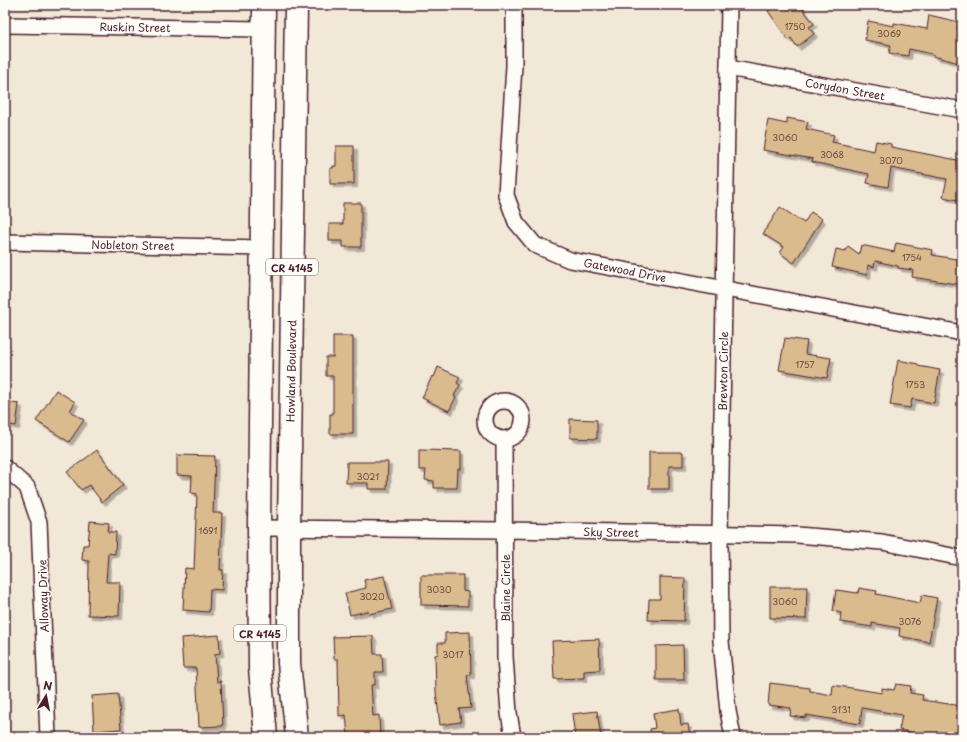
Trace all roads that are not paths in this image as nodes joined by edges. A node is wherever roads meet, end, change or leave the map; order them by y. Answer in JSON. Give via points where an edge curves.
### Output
{"nodes":[{"id":1,"x":264,"y":5,"type":"edge"},
{"id":2,"x":296,"y":5,"type":"edge"},
{"id":3,"x":514,"y":5,"type":"edge"},
{"id":4,"x":729,"y":5,"type":"edge"},
{"id":5,"x":5,"y":25,"type":"edge"},
{"id":6,"x":264,"y":29,"type":"junction"},
{"id":7,"x":728,"y":68,"type":"junction"},
{"id":8,"x":962,"y":110,"type":"edge"},
{"id":9,"x":5,"y":242,"type":"edge"},
{"id":10,"x":261,"y":248,"type":"junction"},
{"id":11,"x":724,"y":288,"type":"junction"},
{"id":12,"x":962,"y":333,"type":"edge"},
{"id":13,"x":504,"y":439,"type":"dead end"},
{"id":14,"x":5,"y":468,"type":"edge"},
{"id":15,"x":258,"y":528,"type":"junction"},
{"id":16,"x":289,"y":529,"type":"junction"},
{"id":17,"x":504,"y":530,"type":"junction"},
{"id":18,"x":720,"y":534,"type":"junction"},
{"id":19,"x":962,"y":558,"type":"edge"},
{"id":20,"x":48,"y":737,"type":"edge"},
{"id":21,"x":266,"y":737,"type":"edge"},
{"id":22,"x":296,"y":737,"type":"edge"},
{"id":23,"x":513,"y":737,"type":"edge"},
{"id":24,"x":732,"y":737,"type":"edge"}],
"edges":[{"from":1,"to":6,"type":"main road","number":"CR 4145"},
{"from":2,"to":16,"type":"main road","name":"Howland Boulevard","number":"CR 4145"},
{"from":3,"to":11,"type":"street","name":"Gatewood Drive","via":[[514,66],[506,195],[516,222],[535,245],[570,260]]},
{"from":4,"to":7,"type":"street","name":"Brewton Circle"},
{"from":5,"to":6,"type":"street","name":"Ruskin Street"},
{"from":6,"to":10,"type":"main road","number":"CR 4145"},
{"from":7,"to":8,"type":"street","name":"Corydon Street"},
{"from":7,"to":11,"type":"street","name":"Brewton Circle"},
{"from":9,"to":10,"type":"street","name":"Nobleton Street"},
{"from":10,"to":15,"type":"main road","number":"CR 4145"},
{"from":11,"to":12,"type":"street","name":"Gatewood Drive"},
{"from":11,"to":18,"type":"street","name":"Brewton Circle"},
{"from":13,"to":17,"type":"street","name":"Blaine Circle"},
{"from":14,"to":20,"type":"street","name":"Alloway Drive","via":[[27,487],[39,522]]},
{"from":15,"to":16,"type":"street","name":"Sky Street"},
{"from":15,"to":21,"type":"main road","number":"CR 4145","via":[[260,668]]},
{"from":16,"to":17,"type":"street","name":"Sky Street"},
{"from":16,"to":22,"type":"main road","name":"Howland Boulevard","number":"CR 4145","via":[[289,664]]},
{"from":17,"to":18,"type":"street","name":"Sky Street"},
{"from":17,"to":23,"type":"street","name":"Blaine Circle","via":[[505,657]]},
{"from":18,"to":19,"type":"street","name":"Sky Street","via":[[797,535],[882,542]]},
{"from":18,"to":24,"type":"street","name":"Brewton Circle","via":[[721,641]]}]}
